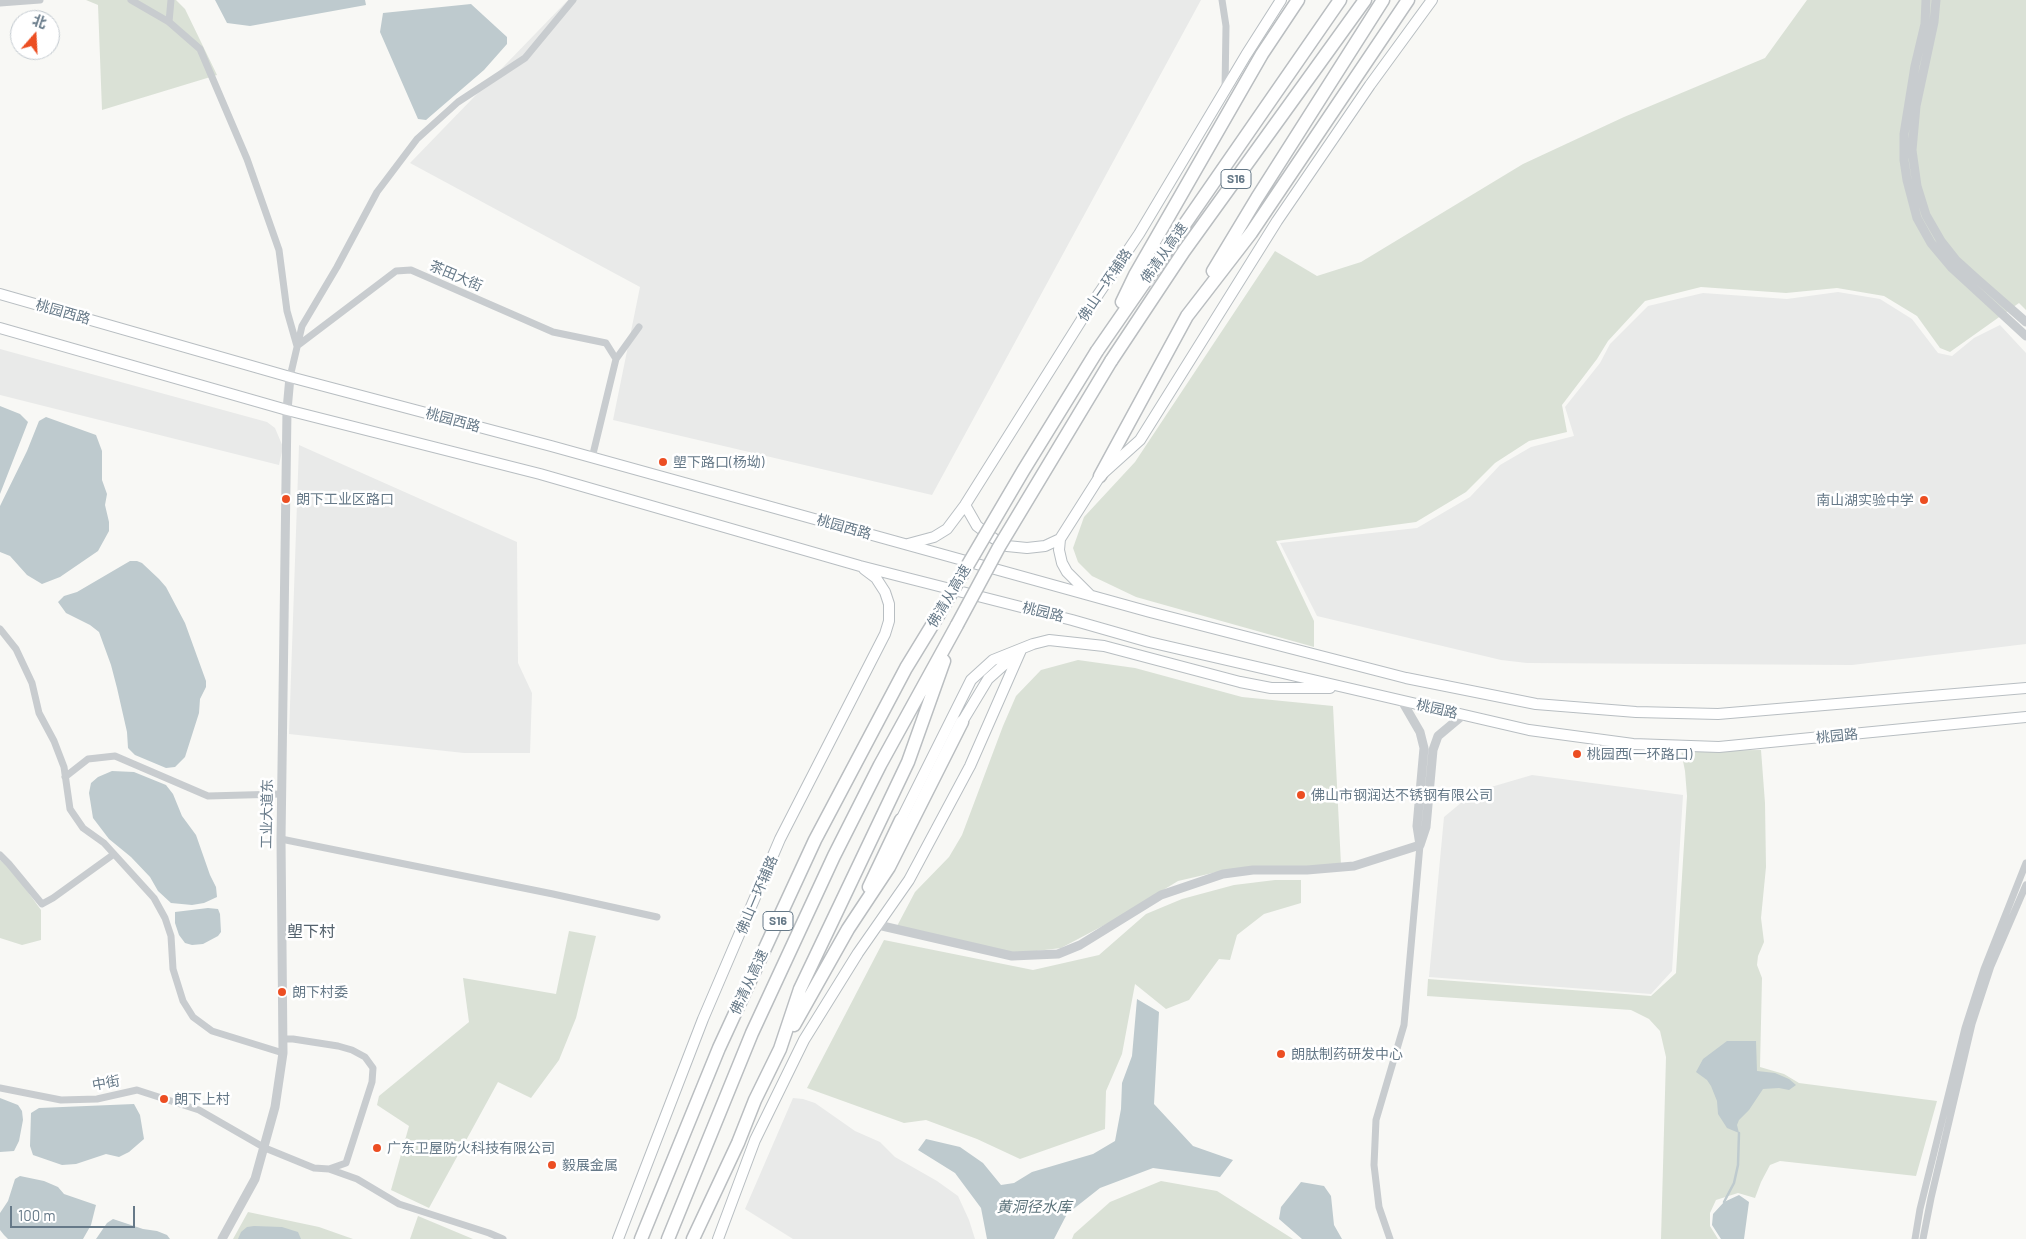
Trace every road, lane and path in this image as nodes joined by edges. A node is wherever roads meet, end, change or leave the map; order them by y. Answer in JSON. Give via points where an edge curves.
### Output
{"nodes":[{"id":1,"x":40,"y":0,"type":"edge"},
{"id":2,"x":131,"y":0,"type":"edge"},
{"id":3,"x":171,"y":0,"type":"edge"},
{"id":4,"x":573,"y":0,"type":"edge"},
{"id":5,"x":1222,"y":0,"type":"edge"},
{"id":6,"x":1281,"y":0,"type":"edge"},
{"id":7,"x":1298,"y":0,"type":"edge"},
{"id":8,"x":1340,"y":0,"type":"edge"},
{"id":9,"x":1365,"y":0,"type":"edge"},
{"id":10,"x":1383,"y":0,"type":"edge"},
{"id":11,"x":1408,"y":0,"type":"edge"},
{"id":12,"x":1432,"y":0,"type":"edge"},
{"id":13,"x":1926,"y":0,"type":"edge"},
{"id":14,"x":1936,"y":0,"type":"edge"},
{"id":15,"x":0,"y":3,"type":"edge"},
{"id":16,"x":169,"y":22,"type":"junction"},
{"id":17,"x":1226,"y":89,"type":"junction"},
{"id":18,"x":0,"y":294,"type":"edge"},
{"id":19,"x":1187,"y":316,"type":"junction"},
{"id":20,"x":2026,"y":322,"type":"edge"},
{"id":21,"x":639,"y":326,"type":"dead end"},
{"id":22,"x":0,"y":328,"type":"edge"},
{"id":23,"x":1107,"y":335,"type":"junction"},
{"id":24,"x":2026,"y":336,"type":"edge"},
{"id":25,"x":297,"y":346,"type":"junction"},
{"id":26,"x":616,"y":359,"type":"junction"},
{"id":27,"x":290,"y":377,"type":"junction"},
{"id":28,"x":287,"y":410,"type":"junction"},
{"id":29,"x":592,"y":458,"type":"junction"},
{"id":30,"x":1100,"y":476,"type":"junction"},
{"id":31,"x":965,"y":505,"type":"junction"},
{"id":32,"x":1060,"y":539,"type":"junction"},
{"id":33,"x":907,"y":545,"type":"junction"},
{"id":34,"x":860,"y":566,"type":"junction"},
{"id":35,"x":1090,"y":596,"type":"junction"},
{"id":36,"x":956,"y":625,"type":"junction"},
{"id":37,"x":0,"y":630,"type":"edge"},
{"id":38,"x":1021,"y":650,"type":"junction"},
{"id":39,"x":1348,"y":688,"type":"junction"},
{"id":40,"x":2026,"y":688,"type":"edge"},
{"id":41,"x":1402,"y":700,"type":"junction"},
{"id":42,"x":1463,"y":715,"type":"junction"},
{"id":43,"x":2025,"y":717,"type":"edge"},
{"id":44,"x":962,"y":722,"type":"joint"},
{"id":45,"x":65,"y":777,"type":"junction"},
{"id":46,"x":281,"y":794,"type":"junction"},
{"id":47,"x":900,"y":820,"type":"joint"},
{"id":48,"x":281,"y":839,"type":"junction"},
{"id":49,"x":1420,"y":845,"type":"junction"},
{"id":50,"x":114,"y":854,"type":"junction"},
{"id":51,"x":0,"y":855,"type":"edge"},
{"id":52,"x":2026,"y":863,"type":"edge"},
{"id":53,"x":2026,"y":885,"type":"edge"},
{"id":54,"x":657,"y":917,"type":"dead end"},
{"id":55,"x":878,"y":925,"type":"junction"},
{"id":56,"x":848,"y":930,"type":"junction"},
{"id":57,"x":283,"y":1039,"type":"junction"},
{"id":58,"x":780,"y":1049,"type":"junction"},
{"id":59,"x":283,"y":1053,"type":"junction"},
{"id":60,"x":0,"y":1088,"type":"edge"},
{"id":61,"x":265,"y":1148,"type":"junction"},
{"id":62,"x":329,"y":1169,"type":"junction"},
{"id":63,"x":716,"y":1190,"type":"junction"},
{"id":64,"x":222,"y":1239,"type":"edge"},
{"id":65,"x":503,"y":1239,"type":"edge"},
{"id":66,"x":618,"y":1239,"type":"edge"},
{"id":67,"x":642,"y":1239,"type":"edge"},
{"id":68,"x":668,"y":1239,"type":"edge"},
{"id":69,"x":693,"y":1239,"type":"edge"},
{"id":70,"x":699,"y":1239,"type":"edge"},
{"id":71,"x":718,"y":1239,"type":"edge"},
{"id":72,"x":1390,"y":1239,"type":"edge"},
{"id":73,"x":1915,"y":1239,"type":"edge"},
{"id":74,"x":1923,"y":1239,"type":"edge"}],
"edges":[{"from":1,"to":15,"type":"street"},
{"from":2,"to":16,"type":"street"},
{"from":3,"to":16,"type":"street"},
{"from":4,"to":25,"type":"street","via":[[525,58],[458,102],[417,139],[377,192],[302,326]]},
{"from":5,"to":17,"type":"street","via":[[1226,26]]},
{"from":6,"to":17,"type":"main road","name":"佛山一环辅路"},
{"from":7,"to":23,"type":"highway","via":[[1262,54],[1140,267]]},
{"from":8,"to":23,"type":"highway","name":"佛清从高速","number":"S16"},
{"from":9,"to":36,"type":"highway","name":"佛清从高速","number":"S16","bridge":true,"via":[[1184,250],[1111,361],[1003,540]]},
{"from":10,"to":19,"type":"highway","via":[[1257,198]]},
{"from":11,"to":19,"type":"highway","via":[[1252,233]]},
{"from":12,"to":30,"type":"main road","via":[[1277,221],[1140,440]]},
{"from":13,"to":24,"type":"street","via":[[1925,24],[1904,134],[1907,180],[1917,218],[1931,244],[1952,268]]},
{"from":14,"to":20,"type":"street","via":[[1916,106],[1912,150],[1917,186],[1926,215],[1940,241],[1977,280]]},
{"from":16,"to":25,"type":"street","via":[[200,49],[247,159],[279,250],[287,311]]},
{"from":17,"to":31,"type":"main road","name":"佛山一环辅路","via":[[1139,234]]},
{"from":18,"to":27,"type":"main road","name":"桃园西路"},
{"from":19,"to":30,"type":"highway"},
{"from":21,"to":26,"type":"street"},
{"from":22,"to":28,"type":"main road"},
{"from":23,"to":67,"type":"highway","name":"佛清从高速","number":"S16","bridge":true,"via":[[902,675],[819,833],[719,1048]]},
{"from":25,"to":26,"type":"street","name":"茶田大街","via":[[396,271],[411,270],[553,332],[606,343]]},
{"from":25,"to":27,"type":"street"},
{"from":26,"to":29,"type":"street"},
{"from":27,"to":28,"type":"street","name":"工业大道东"},
{"from":27,"to":29,"type":"main road","name":"桃园西路"},
{"from":28,"to":34,"type":"main road","via":[[540,474]]},
{"from":28,"to":46,"type":"street","name":"工业大道东"},
{"from":29,"to":33,"type":"main road","name":"桃园西路"},
{"from":30,"to":32,"type":"main road"},
{"from":31,"to":32,"type":"main road","via":[[977,526],[1007,546],[1045,546]]},
{"from":31,"to":33,"type":"main road","name":"佛山一环辅路","via":[[947,529],[934,537]]},
{"from":32,"to":35,"type":"main road","via":[[1058,550],[1062,563]]},
{"from":33,"to":35,"type":"main road","name":"桃园路"},
{"from":34,"to":39,"type":"main road","name":"桃园路","via":[[1150,642]]},
{"from":34,"to":66,"type":"main road","name":"佛山一环辅路","via":[[876,578],[887,598],[889,612],[885,634],[780,839],[703,1019]]},
{"from":35,"to":40,"type":"main road","name":"桃园路","via":[[1406,678],[1536,704],[1636,712],[1718,714]]},
{"from":36,"to":58,"type":"highway","via":[[908,762],[800,989]]},
{"from":36,"to":68,"type":"highway","name":"佛清从高速","number":"S16","via":[[830,865],[752,1033]]},
{"from":37,"to":45,"type":"street","via":[[16,649],[32,683],[39,713],[54,741]]},
{"from":38,"to":39,"type":"main road","via":[[1049,640],[1070,641],[1104,646],[1271,688]]},
{"from":38,"to":44,"type":"main road","via":[[988,679]]},
{"from":38,"to":47,"type":"main road","via":[[993,660],[971,680]]},
{"from":38,"to":55,"type":"main road","via":[[970,766],[909,880]]},
{"from":39,"to":41,"type":"main road","name":"桃园路"},
{"from":41,"to":42,"type":"main road","name":"桃园路"},
{"from":41,"to":49,"type":"street","via":[[1420,732],[1424,748],[1417,826]]},
{"from":42,"to":43,"type":"main road","name":"桃园路","via":[[1529,730],[1633,744],[1719,747]]},
{"from":42,"to":49,"type":"street","via":[[1438,736],[1433,750],[1426,827]]},
{"from":44,"to":56,"type":"highway","via":[[889,867]]},
{"from":45,"to":46,"type":"street","via":[[88,759],[115,756],[208,796]]},
{"from":45,"to":50,"type":"street","via":[[70,809],[83,828]]},
{"from":46,"to":48,"type":"street","name":"工业大道东"},
{"from":47,"to":56,"type":"highway"},
{"from":48,"to":54,"type":"street"},
{"from":48,"to":57,"type":"street","name":"工业大道东"},
{"from":49,"to":55,"type":"street","via":[[1354,866],[1223,874],[1161,895],[1080,945],[1058,954],[1012,956]]},
{"from":49,"to":72,"type":"street","via":[[1404,1024],[1376,1120],[1374,1166],[1379,1206]]},
{"from":50,"to":51,"type":"street","via":[[42,904]]},
{"from":50,"to":59,"type":"street","via":[[154,898],[165,918],[173,969],[183,1001],[193,1017],[212,1031]]},
{"from":52,"to":73,"type":"street","via":[[1984,969],[1965,1028]]},
{"from":53,"to":74,"type":"street","via":[[1991,966],[1972,1024]]},
{"from":55,"to":71,"type":"main road","via":[[804,1040],[755,1140]]},
{"from":56,"to":58,"type":"highway"},
{"from":57,"to":59,"type":"street","name":"工业大道东"},
{"from":57,"to":62,"type":"street","via":[[345,1048],[365,1057],[372,1068],[372,1082],[346,1163]]},
{"from":58,"to":63,"type":"highway"},
{"from":59,"to":61,"type":"street","name":"工业大道东"},
{"from":60,"to":61,"type":"street","name":"中街","via":[[61,1100],[97,1098],[137,1090],[199,1110]]},
{"from":61,"to":62,"type":"street","name":"中街","via":[[314,1168]]},
{"from":61,"to":64,"type":"street","name":"工业大道东","via":[[255,1179]]},
{"from":62,"to":65,"type":"street","name":"中街","via":[[357,1179],[399,1204]]},
{"from":63,"to":69,"type":"highway"},
{"from":63,"to":70,"type":"highway"}]}
